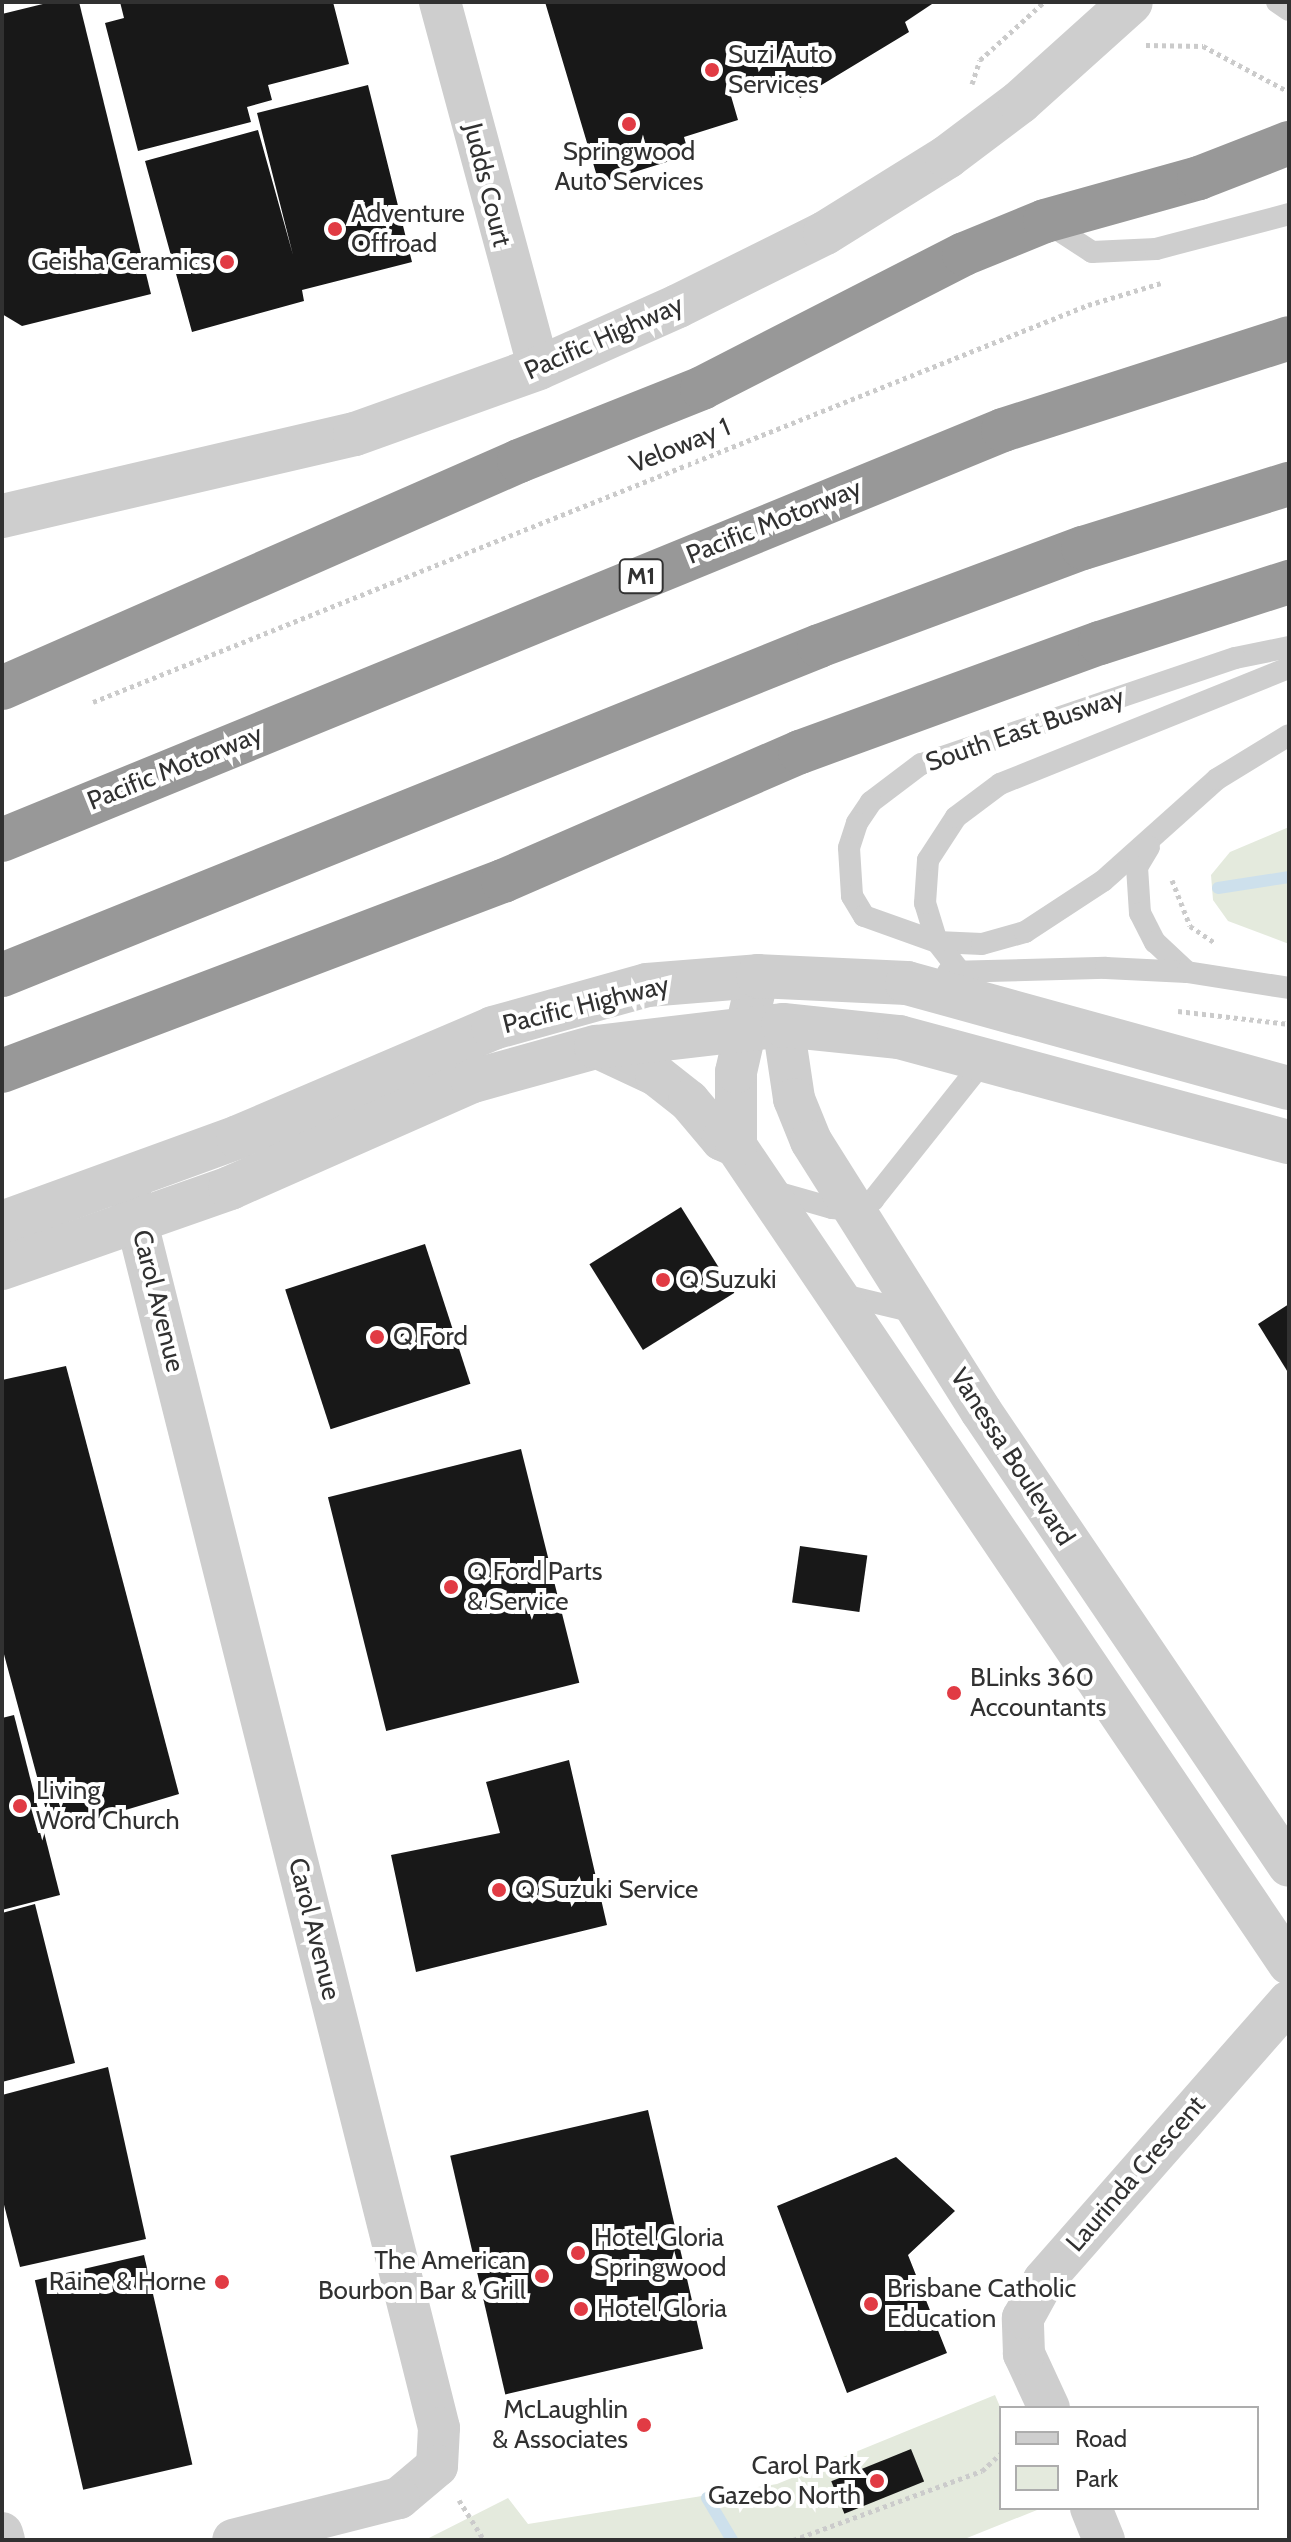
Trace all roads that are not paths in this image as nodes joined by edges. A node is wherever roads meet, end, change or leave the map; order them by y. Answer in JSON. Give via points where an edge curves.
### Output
{"nodes":[{"id":1,"x":440,"y":2,"type":"edge"},
{"id":2,"x":1131,"y":2,"type":"edge"},
{"id":3,"x":1277,"y":2,"type":"edge"},
{"id":4,"x":1289,"y":10,"type":"edge"},
{"id":5,"x":1289,"y":143,"type":"edge"},
{"id":6,"x":1289,"y":214,"type":"edge"},
{"id":7,"x":1045,"y":221,"type":"junction"},
{"id":8,"x":1289,"y":338,"type":"edge"},
{"id":9,"x":539,"y":368,"type":"junction"},
{"id":10,"x":1289,"y":484,"type":"edge"},
{"id":11,"x":2,"y":516,"type":"edge"},
{"id":12,"x":1289,"y":582,"type":"edge"},
{"id":13,"x":1289,"y":647,"type":"edge"},
{"id":14,"x":1289,"y":668,"type":"edge"},
{"id":15,"x":2,"y":688,"type":"edge"},
{"id":16,"x":1289,"y":735,"type":"edge"},
{"id":17,"x":1161,"y":826,"type":"junction"},
{"id":18,"x":2,"y":840,"type":"edge"},
{"id":19,"x":937,"y":942,"type":"junction"},
{"id":20,"x":1187,"y":972,"type":"junction"},
{"id":21,"x":2,"y":975,"type":"edge"},
{"id":22,"x":758,"y":976,"type":"junction"},
{"id":23,"x":970,"y":986,"type":"junction"},
{"id":24,"x":1289,"y":988,"type":"edge"},
{"id":25,"x":762,"y":1028,"type":"junction"},
{"id":26,"x":596,"y":1047,"type":"junction"},
{"id":27,"x":986,"y":1058,"type":"junction"},
{"id":28,"x":2,"y":1071,"type":"edge"},
{"id":29,"x":1289,"y":1088,"type":"edge"},
{"id":30,"x":1289,"y":1142,"type":"edge"},
{"id":31,"x":736,"y":1146,"type":"junction"},
{"id":32,"x":766,"y":1189,"type":"junction"},
{"id":33,"x":132,"y":1200,"type":"junction"},
{"id":34,"x":856,"y":1210,"type":"junction"},
{"id":35,"x":2,"y":1223,"type":"edge"},
{"id":36,"x":2,"y":1268,"type":"edge"},
{"id":37,"x":839,"y":1294,"type":"junction"},
{"id":38,"x":919,"y":1313,"type":"junction"},
{"id":39,"x":1046,"y":1509,"type":"junction"},
{"id":40,"x":1001,"y":1537,"type":"junction"},
{"id":41,"x":1289,"y":1866,"type":"edge"},
{"id":42,"x":1289,"y":1964,"type":"edge"},
{"id":43,"x":1289,"y":2001,"type":"edge"},
{"id":44,"x":1048,"y":2406,"type":"edge"},
{"id":45,"x":1092,"y":2510,"type":"edge"},
{"id":46,"x":2,"y":2533,"type":"edge"},
{"id":47,"x":4,"y":2540,"type":"edge"},
{"id":48,"x":233,"y":2540,"type":"edge"},
{"id":49,"x":1104,"y":2540,"type":"edge"}],
"edges":[{"from":1,"to":9,"type":"street","name":"Judds Court"},
{"from":2,"to":9,"type":"street","name":"Pacific Highway","via":[[983,131],[825,233]]},
{"from":3,"to":4,"type":"lane"},
{"from":5,"to":7,"type":"highway","via":[[1199,178]]},
{"from":6,"to":7,"type":"lane","via":[[1156,249],[1092,252]]},
{"from":7,"to":15,"type":"highway","via":[[964,254],[702,388],[505,467]]},
{"from":8,"to":18,"type":"highway","name":"Pacific Motorway","number":"M1","via":[[1003,430]]},
{"from":9,"to":11,"type":"street","name":"Pacific Highway","via":[[355,434]]},
{"from":10,"to":21,"type":"highway","via":[[1083,548],[819,646]]},
{"from":12,"to":28,"type":"highway","via":[[1100,643],[800,752],[503,881]]},
{"from":13,"to":19,"type":"lane","name":"South East Busway","via":[[1235,658],[921,764],[871,802],[849,848],[852,896],[864,916]]},
{"from":14,"to":19,"type":"lane","name":"South East Busway","via":[[1000,784],[956,817],[928,860],[924,877]]},
{"from":16,"to":17,"type":"lane","name":"South East Busway","via":[[1217,779]]},
{"from":17,"to":19,"type":"lane","name":"South East Busway","via":[[1103,881],[1025,932],[982,944]]},
{"from":17,"to":20,"type":"lane","name":"South East Busway","via":[[1137,867],[1140,913],[1155,942]]},
{"from":19,"to":23,"type":"lane","name":"South East Busway"},
{"from":20,"to":23,"type":"lane"},
{"from":20,"to":24,"type":"lane"},
{"from":22,"to":23,"type":"street","name":"Pacific Highway"},
{"from":22,"to":25,"type":"street","name":"Vanessa Boulevard"},
{"from":22,"to":33,"type":"street","name":"Pacific Highway","via":[[647,985],[493,1028]]},
{"from":23,"to":29,"type":"street","name":"Pacific Highway"},
{"from":25,"to":26,"type":"street","name":"Pacific Highway"},
{"from":25,"to":27,"type":"street","name":"Pacific Highway","via":[[899,1037]]},
{"from":25,"to":31,"type":"street","name":"Vanessa Boulevard","via":[[735,1084]]},
{"from":25,"to":34,"type":"street","name":"Vanessa Boulevard","via":[[811,1141]]},
{"from":26,"to":31,"type":"street","name":"Vanessa Boulevard","via":[[656,1075],[689,1101],[722,1140]]},
{"from":26,"to":33,"type":"street","name":"Pacific Highway","via":[[473,1081],[230,1188]]},
{"from":27,"to":30,"type":"street","name":"Pacific Highway"},
{"from":27,"to":34,"type":"lane","via":[[895,1176]]},
{"from":31,"to":32,"type":"street","name":"Vanessa Boulevard"},
{"from":32,"to":34,"type":"lane"},
{"from":32,"to":37,"type":"street","name":"Vanessa Boulevard"},
{"from":33,"to":35,"type":"street","name":"Pacific Highway"},
{"from":33,"to":36,"type":"street","name":"Pacific Highway"},
{"from":33,"to":48,"type":"street","name":"Carol Avenue","via":[[439,2428],[437,2466],[399,2498]]},
{"from":34,"to":38,"type":"street","name":"Vanessa Boulevard"},
{"from":37,"to":38,"type":"lane"},
{"from":37,"to":40,"type":"street","name":"Vanessa Boulevard"},
{"from":38,"to":39,"type":"street","name":"Vanessa Boulevard"},
{"from":39,"to":40,"type":"street"},
{"from":39,"to":41,"type":"street","name":"Vanessa Boulevard"},
{"from":40,"to":42,"type":"street","name":"Vanessa Boulevard"},
{"from":43,"to":44,"type":"street","name":"Laurinda Crescent","via":[[1044,2280],[1023,2318],[1024,2354]]},
{"from":45,"to":49,"type":"street"},
{"from":46,"to":47,"type":"street"}]}
